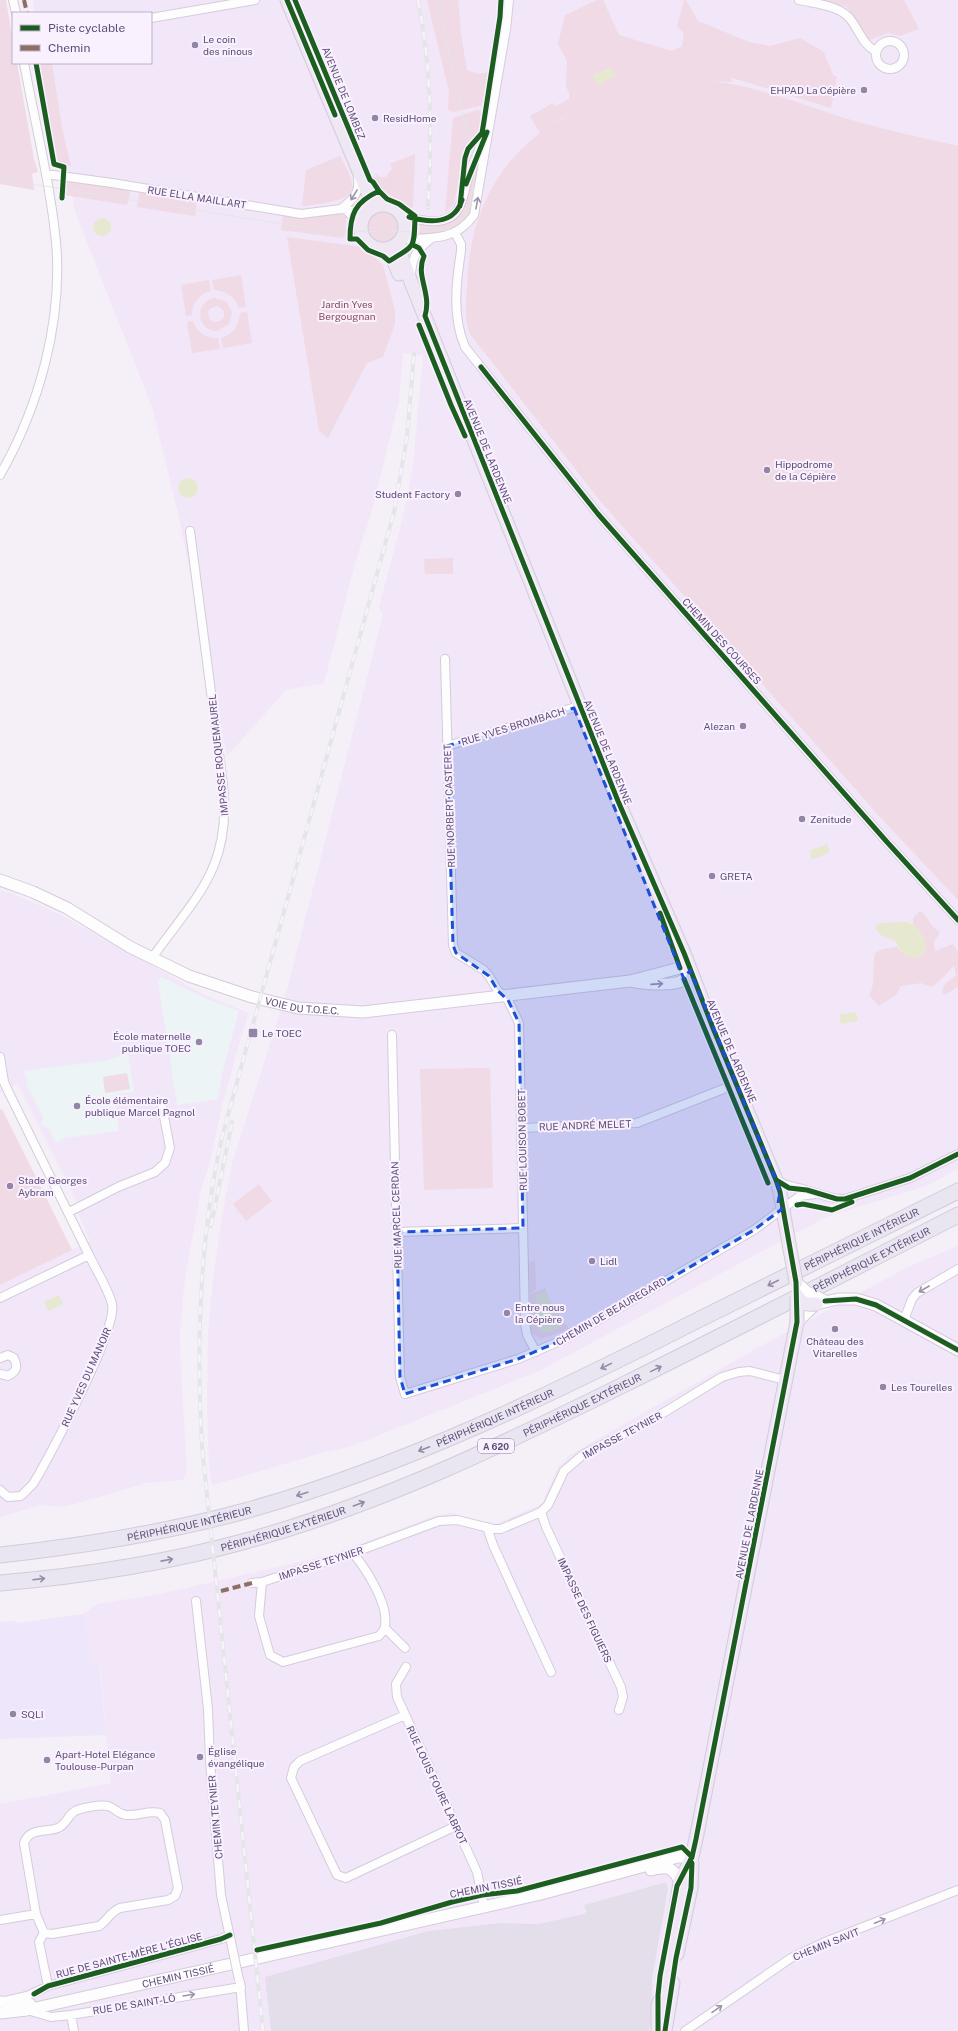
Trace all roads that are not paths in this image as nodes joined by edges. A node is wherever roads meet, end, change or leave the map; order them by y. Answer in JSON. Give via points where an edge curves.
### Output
{"nodes":[{"id":1,"x":14,"y":0,"type":"edge"},
{"id":2,"x":255,"y":0,"type":"edge"},
{"id":3,"x":287,"y":0,"type":"edge"},
{"id":4,"x":295,"y":0,"type":"edge"},
{"id":5,"x":509,"y":0,"type":"edge"},
{"id":6,"x":799,"y":0,"type":"edge"},
{"id":7,"x":16,"y":12,"type":"edge"},
{"id":8,"x":152,"y":18,"type":"edge"},
{"id":9,"x":875,"y":51,"type":"dead end"},
{"id":10,"x":24,"y":64,"type":"edge"},
{"id":11,"x":489,"y":127,"type":"junction"},
{"id":12,"x":358,"y":171,"type":"junction"},
{"id":13,"x":46,"y":174,"type":"junction"},
{"id":14,"x":383,"y":205,"type":"junction"},
{"id":15,"x":344,"y":210,"type":"junction"},
{"id":16,"x":368,"y":211,"type":"junction"},
{"id":17,"x":402,"y":215,"type":"junction"},
{"id":18,"x":361,"y":224,"type":"junction"},
{"id":19,"x":455,"y":233,"type":"junction"},
{"id":20,"x":432,"y":238,"type":"junction"},
{"id":21,"x":400,"y":241,"type":"junction"},
{"id":22,"x":381,"y":249,"type":"junction"},
{"id":23,"x":411,"y":282,"type":"junction"},
{"id":24,"x":0,"y":476,"type":"edge"},
{"id":25,"x":190,"y":531,"type":"dead end"},
{"id":26,"x":445,"y":659,"type":"dead end"},
{"id":27,"x":577,"y":707,"type":"junction"},
{"id":28,"x":447,"y":746,"type":"junction"},
{"id":29,"x":0,"y":880,"type":"edge"},
{"id":30,"x":958,"y":920,"type":"edge"},
{"id":31,"x":456,"y":952,"type":"joint"},
{"id":32,"x":152,"y":958,"type":"junction"},
{"id":33,"x":685,"y":972,"type":"junction"},
{"id":34,"x":503,"y":995,"type":"junction"},
{"id":35,"x":392,"y":1035,"type":"dead end"},
{"id":36,"x":0,"y":1057,"type":"edge"},
{"id":37,"x":733,"y":1086,"type":"junction"},
{"id":38,"x":162,"y":1106,"type":"dead end"},
{"id":39,"x":522,"y":1128,"type":"junction"},
{"id":40,"x":958,"y":1154,"type":"edge"},
{"id":41,"x":958,"y":1191,"type":"edge"},
{"id":42,"x":815,"y":1194,"type":"junction"},
{"id":43,"x":782,"y":1198,"type":"junction"},
{"id":44,"x":69,"y":1212,"type":"junction"},
{"id":45,"x":958,"y":1214,"type":"edge"},
{"id":46,"x":524,"y":1228,"type":"junction"},
{"id":47,"x":397,"y":1232,"type":"junction"},
{"id":48,"x":89,"y":1255,"type":"junction"},
{"id":49,"x":958,"y":1269,"type":"edge"},
{"id":50,"x":796,"y":1282,"type":"junction"},
{"id":51,"x":797,"y":1296,"type":"junction"},
{"id":52,"x":0,"y":1298,"type":"edge"},
{"id":53,"x":821,"y":1302,"type":"junction"},
{"id":54,"x":904,"y":1320,"type":"junction"},
{"id":55,"x":798,"y":1322,"type":"junction"},
{"id":56,"x":958,"y":1350,"type":"edge"},
{"id":57,"x":536,"y":1352,"type":"junction"},
{"id":58,"x":0,"y":1358,"type":"edge"},
{"id":59,"x":0,"y":1374,"type":"edge"},
{"id":60,"x":785,"y":1380,"type":"junction"},
{"id":61,"x":405,"y":1394,"type":"joint"},
{"id":62,"x":0,"y":1490,"type":"edge"},
{"id":63,"x":541,"y":1512,"type":"junction"},
{"id":64,"x":487,"y":1527,"type":"junction"},
{"id":65,"x":353,"y":1553,"type":"junction"},
{"id":66,"x":0,"y":1555,"type":"edge"},
{"id":67,"x":262,"y":1582,"type":"junction"},
{"id":68,"x":0,"y":1583,"type":"edge"},
{"id":69,"x":252,"y":1583,"type":"dead end"},
{"id":70,"x":196,"y":1601,"type":"dead end"},
{"id":71,"x":385,"y":1628,"type":"junction"},
{"id":72,"x":405,"y":1648,"type":"dead end"},
{"id":73,"x":406,"y":1666,"type":"dead end"},
{"id":74,"x":551,"y":1672,"type":"dead end"},
{"id":75,"x":619,"y":1710,"type":"dead end"},
{"id":76,"x":405,"y":1714,"type":"junction"},
{"id":77,"x":456,"y":1826,"type":"junction"},
{"id":78,"x":692,"y":1857,"type":"junction"},
{"id":79,"x":634,"y":1870,"type":"junction"},
{"id":80,"x":680,"y":1882,"type":"junction"},
{"id":81,"x":958,"y":1890,"type":"edge"},
{"id":82,"x":484,"y":1906,"type":"junction"},
{"id":83,"x":36,"y":1914,"type":"junction"},
{"id":84,"x":0,"y":1920,"type":"edge"},
{"id":85,"x":44,"y":1933,"type":"junction"},
{"id":86,"x":231,"y":1938,"type":"junction"},
{"id":87,"x":240,"y":1983,"type":"junction"},
{"id":88,"x":48,"y":1986,"type":"junction"},
{"id":89,"x":0,"y":2002,"type":"edge"},
{"id":90,"x":49,"y":2004,"type":"junction"},
{"id":91,"x":27,"y":2010,"type":"junction"},
{"id":92,"x":0,"y":2013,"type":"edge"},
{"id":93,"x":70,"y":2015,"type":"junction"},
{"id":94,"x":74,"y":2031,"type":"edge"},
{"id":95,"x":244,"y":2031,"type":"edge"},
{"id":96,"x":658,"y":2031,"type":"edge"},
{"id":97,"x":665,"y":2031,"type":"edge"},
{"id":98,"x":685,"y":2031,"type":"edge"}],
"edges":[{"from":1,"to":7,"type":"street"},
{"from":2,"to":8,"type":"street"},
{"from":3,"to":12,"type":"main road","name":"AVENUE DE LOMBEZ"},
{"from":4,"to":14,"type":"main road","name":"AVENUE DE LOMBEZ","via":[[374,190]]},
{"from":5,"to":11,"type":"street"},
{"from":6,"to":9,"type":"street","via":[[843,13],[850,19],[868,47]]},
{"from":10,"to":13,"type":"street"},
{"from":11,"to":17,"type":"street","via":[[471,169],[460,206],[452,215],[434,221]]},
{"from":19,"to":11,"type":"street","one_way":true,"via":[[474,215]]},
{"from":12,"to":15,"type":"street","one_way":true,"via":[[358,190]]},
{"from":12,"to":16,"type":"main road","name":"AVENUE DE LOMBEZ","via":[[369,196]]},
{"from":13,"to":15,"type":"street","name":"RUE ELLA MAILLART","via":[[301,214]]},
{"from":13,"to":24,"type":"street","via":[[57,259],[52,328],[42,374],[30,411]]},
{"from":14,"to":16,"type":"main road"},
{"from":14,"to":17,"type":"main road","via":[[396,209]]},
{"from":15,"to":16,"type":"street","name":"RUE ELLA MAILLART"},
{"from":15,"to":18,"type":"street"},
{"from":16,"to":18,"type":"main road"},
{"from":17,"to":21,"type":"main road","via":[[405,227]]},
{"from":18,"to":22,"type":"main road","via":[[361,232],[367,243]]},
{"from":19,"to":20,"type":"street"},
{"from":19,"to":30,"type":"street","name":"CHEMIN DES COURSES","via":[[461,244],[456,290],[457,322],[465,347],[598,514]]},
{"from":20,"to":21,"type":"street"},
{"from":20,"to":23,"type":"street","via":[[414,254]]},
{"from":21,"to":22,"type":"main road","via":[[393,247]]},
{"from":21,"to":23,"type":"main road","name":"AVENUE DE LARDENNE","via":[[401,255]]},
{"from":22,"to":27,"type":"main road","name":"AVENUE DE LARDENNE","via":[[394,262]]},
{"from":23,"to":27,"type":"main road","name":"AVENUE DE LARDENNE"},
{"from":25,"to":32,"type":"street","name":"IMPASSE ROQUEMAUREL","via":[[223,784],[224,831],[216,864],[207,881]]},
{"from":26,"to":28,"type":"street","name":"RUE NORBERT CASTERET"},
{"from":27,"to":28,"type":"street","name":"RUE YVES BROMBACH"},
{"from":27,"to":33,"type":"main road","name":"AVENUE DE LARDENNE"},
{"from":28,"to":31,"type":"street","name":"RUE NORBERT CASTERET","via":[[453,945]]},
{"from":29,"to":32,"type":"street","name":"VOIE DU T.O.E.C.","via":[[67,908]]},
{"from":31,"to":34,"type":"street","name":"RUE LOUISON BOBET","via":[[484,970]]},
{"from":32,"to":34,"type":"street","name":"VOIE DU T.O.E.C.","via":[[189,976],[226,989],[280,1004],[317,1010],[363,1012]]},
{"from":33,"to":34,"type":"street","name":"VOIE DU T.O.E.C.","via":[[630,981]]},
{"from":33,"to":37,"type":"main road","name":"AVENUE DE LARDENNE"},
{"from":34,"to":39,"type":"street","name":"RUE LOUISON BOBET","via":[[519,1023]]},
{"from":35,"to":47,"type":"street","name":"RUE MARCEL CERDAN"},
{"from":36,"to":44,"type":"street","via":[[4,1082]]},
{"from":37,"to":39,"type":"street","name":"RUE ANDRÉ MELET","via":[[638,1123]]},
{"from":37,"to":43,"type":"main road","name":"AVENUE DE LARDENNE","via":[[772,1181]]},
{"from":38,"to":44,"type":"street","via":[[170,1148],[165,1163],[155,1172],[118,1187]]},
{"from":39,"to":46,"type":"street","name":"RUE LOUISON BOBET"},
{"from":40,"to":42,"type":"street","via":[[910,1178],[845,1199]]},
{"from":41,"to":66,"type":"highway","name":"PÉRIPHÉRIQUE INTÉRIEUR","number":"A 620","one_way":true,"via":[[534,1401],[361,1474],[196,1523],[88,1545]]},
{"from":42,"to":43,"type":"street"},
{"from":42,"to":43,"type":"street","via":[[807,1190]]},
{"from":43,"to":50,"type":"main road","name":"AVENUE DE LARDENNE","bridge":true},
{"from":43,"to":57,"type":"street","name":"CHEMIN DE BEAUREGARD","via":[[772,1218],[754,1230],[567,1338]]},
{"from":44,"to":48,"type":"street"},
{"from":68,"to":45,"type":"highway","name":"PÉRIPHÉRIQUE EXTÉRIEUR","number":"A 620","one_way":true,"via":[[123,1568],[194,1554],[278,1531],[375,1499],[560,1417],[712,1342]]},
{"from":46,"to":47,"type":"street"},
{"from":46,"to":57,"type":"street","name":"RUE LOUISON BOBET","via":[[525,1322],[527,1335]]},
{"from":47,"to":61,"type":"street","name":"RUE MARCEL CERDAN","via":[[400,1377]]},
{"from":48,"to":52,"type":"street"},
{"from":48,"to":62,"type":"street","name":"RUE YVES DU MANOIR","via":[[112,1305],[112,1318],[103,1344],[75,1404],[32,1484],[21,1496],[16,1497],[4,1495]]},
{"from":49,"to":54,"type":"street","one_way":true,"via":[[917,1293]]},
{"from":50,"to":51,"type":"main road","name":"AVENUE DE LARDENNE","bridge":true},
{"from":50,"to":53,"type":"street","bridge":true},
{"from":51,"to":53,"type":"main road","bridge":true,"via":[[804,1304]]},
{"from":51,"to":55,"type":"main road","name":"AVENUE DE LARDENNE","bridge":true},
{"from":53,"to":54,"type":"street","via":[[851,1299],[876,1305]]},
{"from":53,"to":55,"type":"street"},
{"from":54,"to":56,"type":"street"},
{"from":55,"to":60,"type":"main road","name":"AVENUE DE LARDENNE"},
{"from":57,"to":61,"type":"street","name":"CHEMIN DE BEAUREGARD"},
{"from":58,"to":59,"type":"street","via":[[8,1355],[14,1358],[17,1366],[15,1372],[8,1376]]},
{"from":60,"to":63,"type":"street","name":"IMPASSE TEYNIER","via":[[750,1371],[722,1377],[669,1410],[584,1454],[564,1470],[548,1505]]},
{"from":60,"to":78,"type":"main road","name":"AVENUE DE LARDENNE","via":[[739,1627]]},
{"from":63,"to":64,"type":"street","name":"IMPASSE TEYNIER","via":[[501,1529]]},
{"from":63,"to":75,"type":"street","name":"IMPASSE DES FIGUIERS","via":[[621,1687]]},
{"from":64,"to":65,"type":"street","name":"IMPASSE TEYNIER","via":[[448,1520]]},
{"from":64,"to":74,"type":"street"},
{"from":65,"to":67,"type":"street","name":"IMPASSE TEYNIER"},
{"from":65,"to":71,"type":"street","via":[[370,1576],[386,1616]]},
{"from":67,"to":69,"type":"street","name":"IMPASSE TEYNIER"},
{"from":67,"to":71,"type":"street","via":[[259,1616],[270,1655],[283,1662],[378,1636]]},
{"from":70,"to":86,"type":"street","name":"CHEMIN TEYNIER","via":[[208,1709],[221,1895]]},
{"from":71,"to":72,"type":"street"},
{"from":73,"to":76,"type":"street","name":"RUE LOUIS FOURE LABROT","via":[[396,1684],[397,1697]]},
{"from":76,"to":77,"type":"street","name":"RUE LOUIS FOURE LABROT"},
{"from":76,"to":77,"type":"street","via":[[300,1761],[294,1767],[291,1778],[337,1876],[346,1878]]},
{"from":77,"to":82,"type":"street","name":"RUE LOUIS FOURE LABROT","via":[[477,1872]]},
{"from":78,"to":79,"type":"street","name":"CHEMIN TISSIÉ","via":[[678,1857]]},
{"from":78,"to":80,"type":"main road","name":"AVENUE DE LARDENNE"},
{"from":78,"to":97,"type":"main road","name":"AVENUE DE LARDENNE","via":[[691,1888],[676,1958]]},
{"from":79,"to":80,"type":"street","name":"CHEMIN TISSIÉ","via":[[639,1873],[667,1868],[675,1872]]},
{"from":79,"to":82,"type":"street","name":"CHEMIN TISSIÉ"},
{"from":80,"to":96,"type":"main road","name":"AVENUE DE LARDENNE","via":[[667,1976],[658,2005]]},
{"from":98,"to":81,"type":"street","name":"CHEMIN SAVIT","one_way":true,"via":[[791,1958]]},
{"from":82,"to":90,"type":"street","name":"CHEMIN TISSIÉ"},
{"from":83,"to":84,"type":"street"},
{"from":83,"to":85,"type":"street"},
{"from":83,"to":85,"type":"street","via":[[24,1843],[26,1836],[33,1832],[57,1828],[75,1811],[102,1806],[109,1806],[127,1816],[153,1811],[160,1813],[165,1820],[178,1888],[175,1896],[168,1900],[120,1908],[98,1926],[52,1934]]},
{"from":85,"to":88,"type":"street","via":[[39,1942]]},
{"from":86,"to":87,"type":"street","name":"CHEMIN TEYNIER","bridge":true},
{"from":86,"to":88,"type":"street","name":"RUE DE SAINTE-MÈRE L'ÉGLISE"},
{"from":93,"to":87,"type":"street","name":"RUE DE SAINT-LÔ","one_way":true},
{"from":87,"to":95,"type":"street","name":"CHEMIN TEYNIER"},
{"from":88,"to":89,"type":"street","name":"RUE DE SAINTE-MÈRE L'ÉGLISE","via":[[27,1996]]},
{"from":89,"to":90,"type":"street","name":"CHEMIN TISSIÉ"},
{"from":90,"to":91,"type":"street","name":"CHEMIN TISSIÉ"},
{"from":91,"to":92,"type":"street","name":"CHEMIN TISSIÉ"},
{"from":91,"to":93,"type":"street","name":"RUE DE SAINT-LÔ","via":[[51,2017]]},
{"from":93,"to":94,"type":"street"}]}
